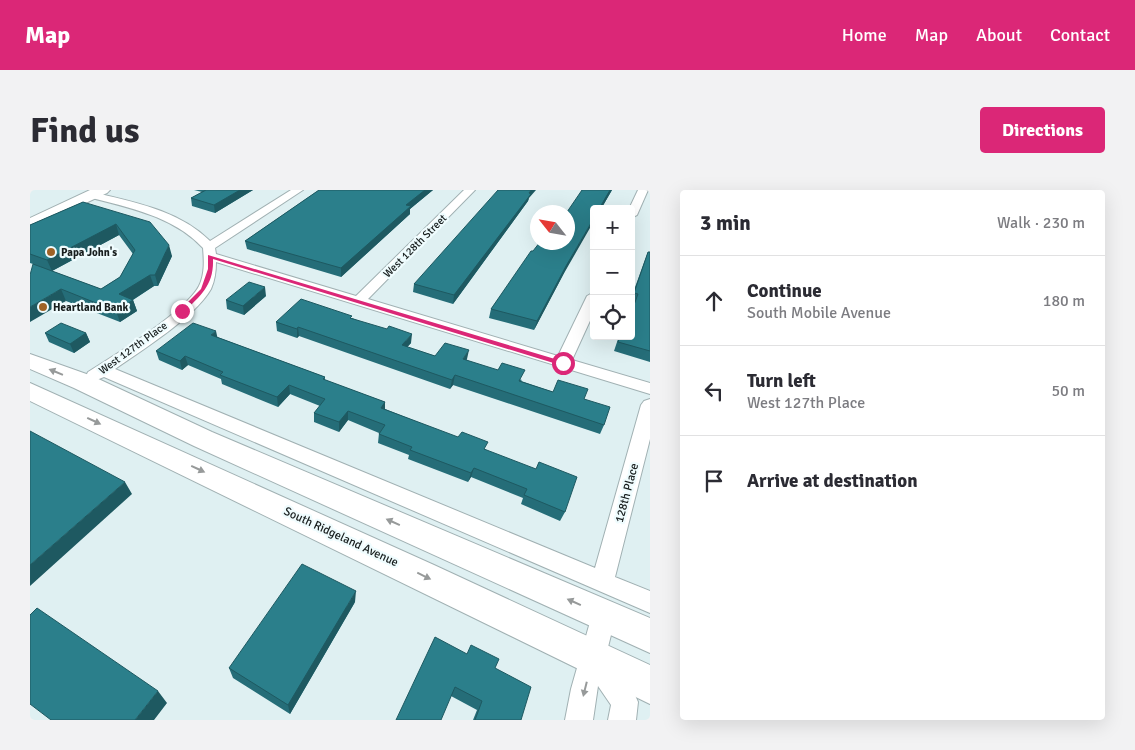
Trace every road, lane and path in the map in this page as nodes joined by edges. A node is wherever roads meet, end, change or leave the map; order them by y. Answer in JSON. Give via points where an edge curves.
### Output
{"nodes":[{"id":1,"x":126,"y":190,"type":"edge"},
{"id":2,"x":298,"y":190,"type":"edge"},
{"id":3,"x":470,"y":190,"type":"edge"},
{"id":4,"x":642,"y":190,"type":"edge"},
{"id":5,"x":100,"y":195,"type":"edge"},
{"id":6,"x":635,"y":205,"type":"edge"},
{"id":7,"x":30,"y":224,"type":"edge"},
{"id":8,"x":210,"y":252,"type":"junction"},
{"id":9,"x":359,"y":301,"type":"junction"},
{"id":10,"x":590,"y":305,"type":"edge"},
{"id":11,"x":30,"y":361,"type":"edge"},
{"id":12,"x":563,"y":363,"type":"junction"},
{"id":13,"x":93,"y":376,"type":"junction"},
{"id":14,"x":650,"y":389,"type":"edge"},
{"id":15,"x":30,"y":391,"type":"edge"},
{"id":16,"x":650,"y":405,"type":"edge"},
{"id":17,"x":603,"y":581,"type":"junction"},
{"id":18,"x":650,"y":602,"type":"edge"},
{"id":19,"x":604,"y":615,"type":"junction"},
{"id":20,"x":650,"y":636,"type":"edge"},
{"id":21,"x":594,"y":659,"type":"junction"},
{"id":22,"x":650,"y":685,"type":"edge"},
{"id":23,"x":579,"y":720,"type":"edge"},
{"id":24,"x":622,"y":720,"type":"edge"}],
"edges":[{"from":1,"to":5,"type":"street"},
{"from":2,"to":8,"type":"street"},
{"from":3,"to":9,"type":"street","name":"West 128th Street"},
{"from":4,"to":6,"type":"street"},
{"from":5,"to":7,"type":"main road"},
{"from":5,"to":8,"type":"street","via":[[183,224],[194,230]]},
{"from":8,"to":9,"type":"street"},
{"from":8,"to":13,"type":"street","name":"West 127th Place","via":[[210,269],[204,290],[171,320]]},
{"from":9,"to":12,"type":"street"},
{"from":10,"to":12,"type":"street"},
{"from":13,"to":11,"type":"main road","one_way":true},
{"from":12,"to":14,"type":"street"},
{"from":13,"to":17,"type":"street"},
{"from":19,"to":13,"type":"main road","one_way":true,"via":[[203,439]]},
{"from":15,"to":21,"type":"main road","name":"South Ridgeland Avenue","one_way":true},
{"from":16,"to":17,"type":"street","name":"128th Place"},
{"from":17,"to":18,"type":"street"},
{"from":19,"to":20,"type":"main road"},
{"from":19,"to":21,"type":"street"},
{"from":21,"to":22,"type":"main road","name":"South Ridgeland Avenue"},
{"from":21,"to":23,"type":"street","one_way":true,"via":[[584,689]]},
{"from":21,"to":24,"type":"street","via":[[625,702]]}]}
